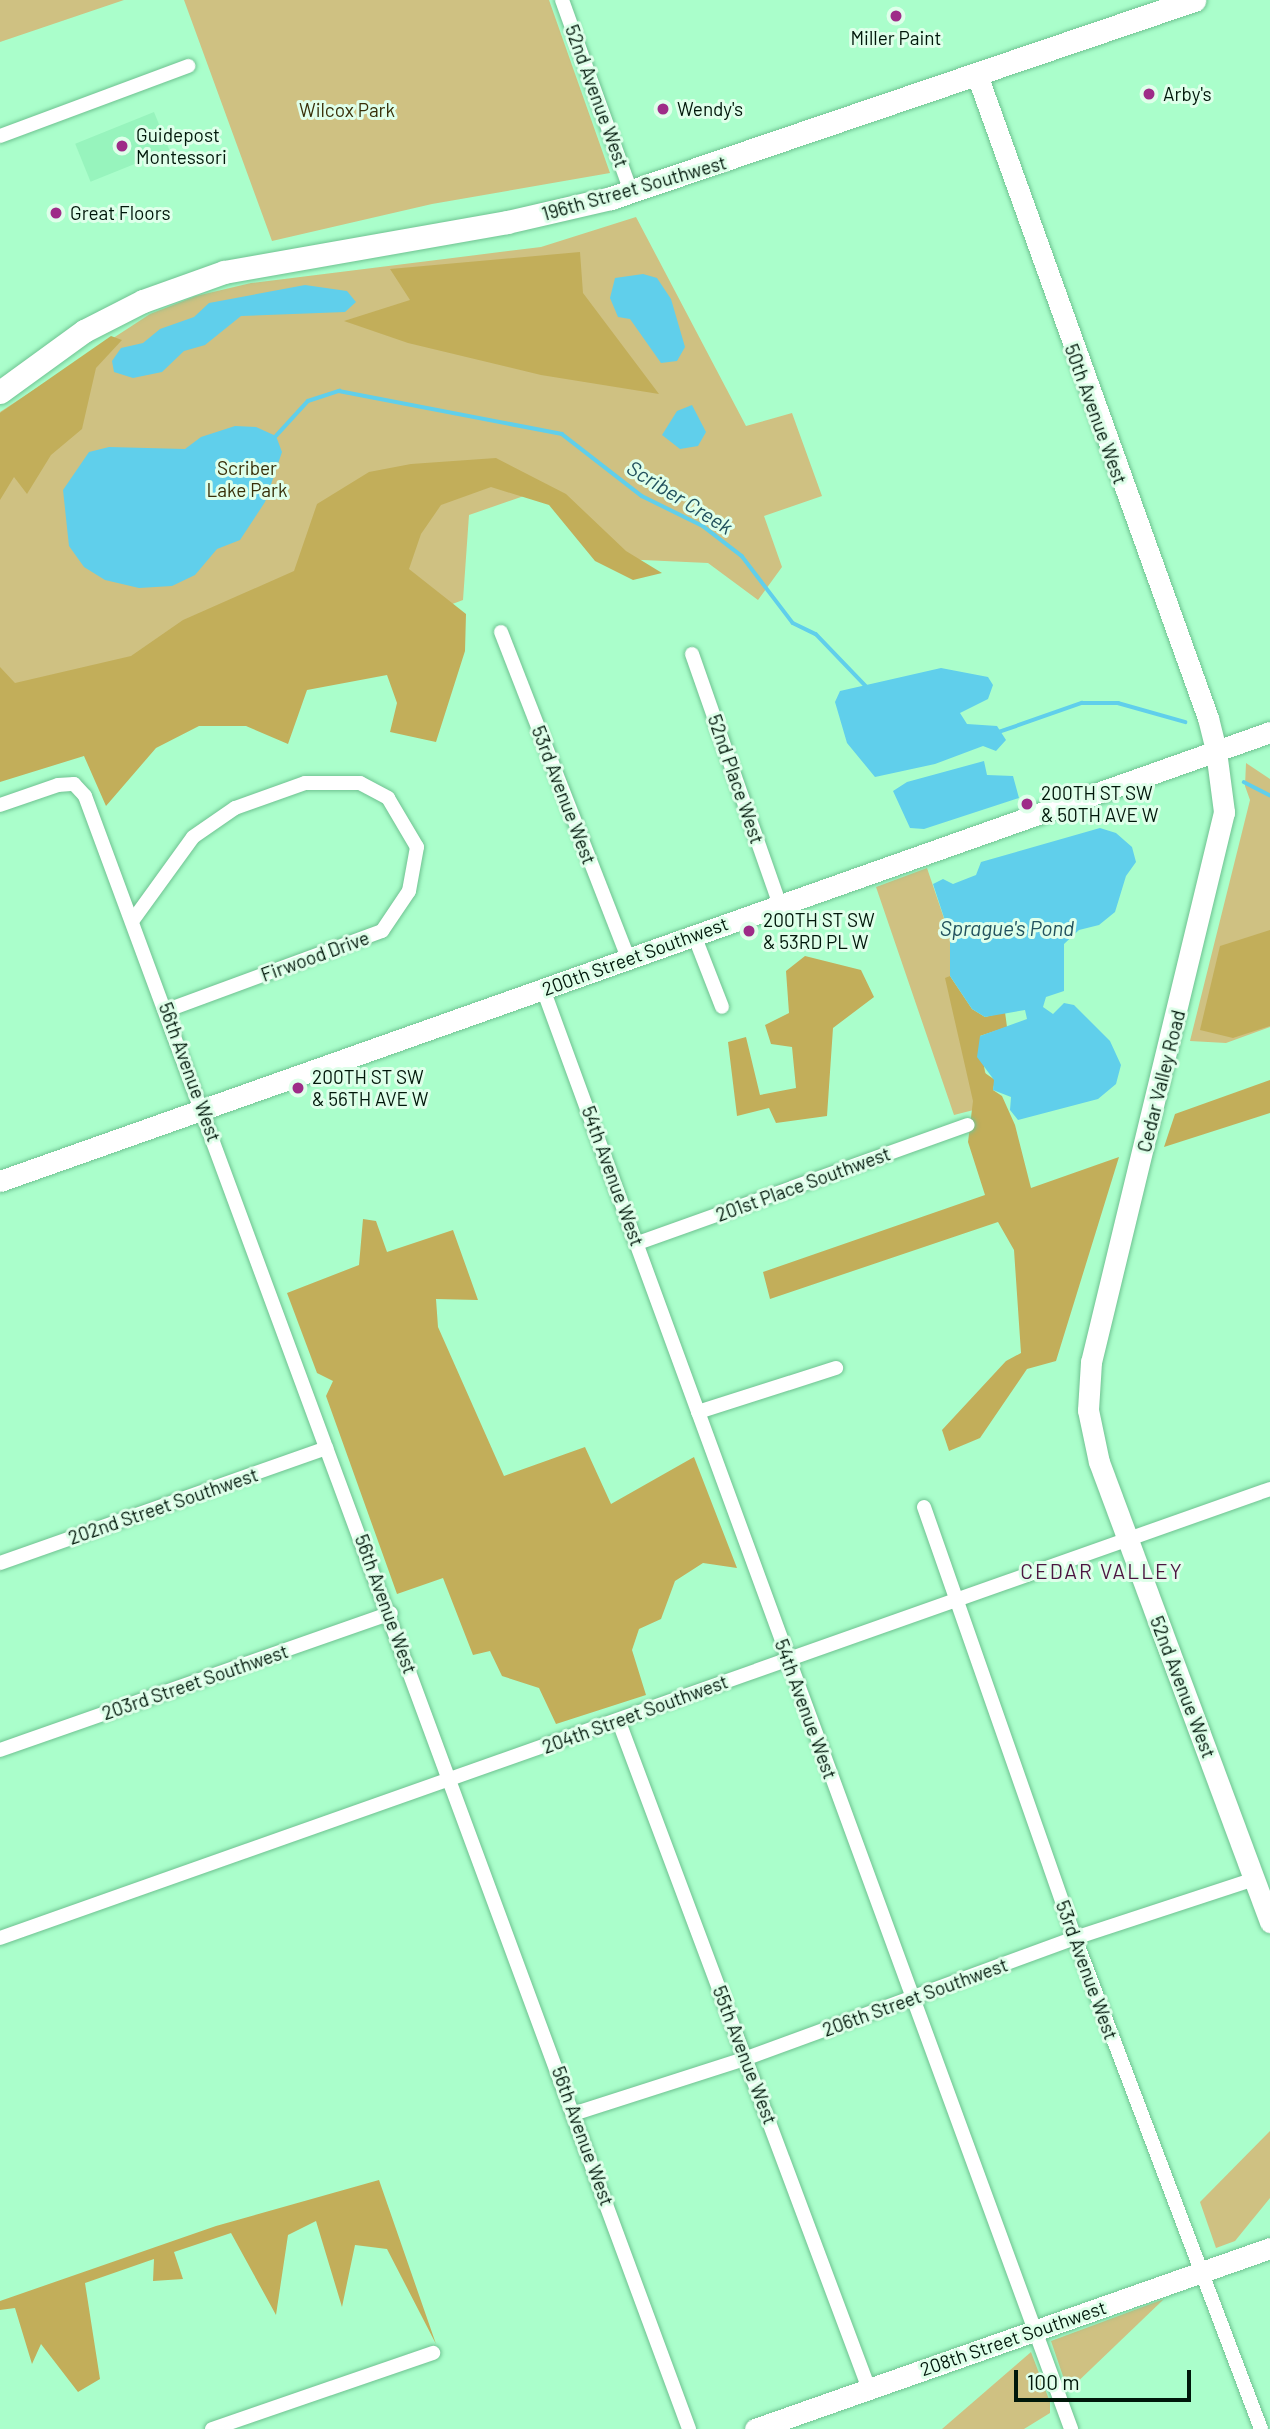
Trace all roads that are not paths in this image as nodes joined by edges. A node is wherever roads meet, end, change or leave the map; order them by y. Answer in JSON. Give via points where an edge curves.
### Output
{"nodes":[{"id":1,"x":562,"y":0,"type":"edge"},
{"id":2,"x":1194,"y":0,"type":"edge"},
{"id":3,"x":188,"y":66,"type":"dead end"},
{"id":4,"x":977,"y":75,"type":"junction"},
{"id":5,"x":0,"y":136,"type":"edge"},
{"id":6,"x":631,"y":192,"type":"junction"},
{"id":7,"x":0,"y":392,"type":"edge"},
{"id":8,"x":501,"y":632,"type":"dead end"},
{"id":9,"x":692,"y":654,"type":"dead end"},
{"id":10,"x":1270,"y":732,"type":"edge"},
{"id":11,"x":1216,"y":751,"type":"junction"},
{"id":12,"x":0,"y":805,"type":"edge"},
{"id":13,"x":779,"y":903,"type":"junction"},
{"id":14,"x":133,"y":920,"type":"junction"},
{"id":15,"x":694,"y":935,"type":"junction"},
{"id":16,"x":628,"y":958,"type":"junction"},
{"id":17,"x":543,"y":989,"type":"junction"},
{"id":18,"x":722,"y":1007,"type":"dead end"},
{"id":19,"x":167,"y":1010,"type":"junction"},
{"id":20,"x":204,"y":1109,"type":"junction"},
{"id":21,"x":968,"y":1125,"type":"dead end"},
{"id":22,"x":0,"y":1181,"type":"edge"},
{"id":23,"x":638,"y":1243,"type":"junction"},
{"id":24,"x":836,"y":1368,"type":"dead end"},
{"id":25,"x":1088,"y":1410,"type":"joint"},
{"id":26,"x":698,"y":1412,"type":"junction"},
{"id":27,"x":327,"y":1448,"type":"junction"},
{"id":28,"x":1270,"y":1489,"type":"edge"},
{"id":29,"x":923,"y":1507,"type":"dead end"},
{"id":30,"x":1128,"y":1541,"type":"junction"},
{"id":31,"x":0,"y":1563,"type":"edge"},
{"id":32,"x":956,"y":1602,"type":"junction"},
{"id":33,"x":391,"y":1614,"type":"junction"},
{"id":34,"x":788,"y":1660,"type":"junction"},
{"id":35,"x":620,"y":1722,"type":"junction"},
{"id":36,"x":0,"y":1750,"type":"edge"},
{"id":37,"x":449,"y":1779,"type":"junction"},
{"id":38,"x":1254,"y":1879,"type":"junction"},
{"id":39,"x":1270,"y":1922,"type":"edge"},
{"id":40,"x":0,"y":1938,"type":"edge"},
{"id":41,"x":1075,"y":1938,"type":"junction"},
{"id":42,"x":911,"y":1997,"type":"junction"},
{"id":43,"x":747,"y":2059,"type":"junction"},
{"id":44,"x":576,"y":2113,"type":"junction"},
{"id":45,"x":1270,"y":2248,"type":"edge"},
{"id":46,"x":1203,"y":2271,"type":"junction"},
{"id":47,"x":1035,"y":2330,"type":"junction"},
{"id":48,"x":433,"y":2353,"type":"dead end"},
{"id":49,"x":869,"y":2389,"type":"junction"},
{"id":50,"x":212,"y":2429,"type":"edge"},
{"id":51,"x":689,"y":2429,"type":"edge"},
{"id":52,"x":755,"y":2429,"type":"edge"},
{"id":53,"x":1071,"y":2429,"type":"edge"},
{"id":54,"x":1261,"y":2429,"type":"edge"}],
"edges":[{"from":1,"to":6,"type":"street","name":"52nd Avenue West"},
{"from":2,"to":4,"type":"main road","name":"196th Street Southwest"},
{"from":3,"to":5,"type":"street"},
{"from":4,"to":6,"type":"main road","name":"196th Street Southwest"},
{"from":4,"to":11,"type":"street","name":"50th Avenue West"},
{"from":6,"to":7,"type":"main road","name":"196th Street Southwest","via":[[507,222],[224,272],[84,331]]},
{"from":8,"to":16,"type":"street","name":"53rd Avenue West"},
{"from":9,"to":13,"type":"street","name":"52nd Place West"},
{"from":10,"to":11,"type":"street","name":"200th Street Southwest"},
{"from":11,"to":13,"type":"street","name":"200th Street Southwest"},
{"from":11,"to":25,"type":"street","name":"Cedar Valley Road","via":[[1224,812],[1091,1362]]},
{"from":12,"to":14,"type":"street","name":"56th Avenue West","via":[[58,785],[74,785],[85,796]]},
{"from":13,"to":15,"type":"street","name":"200th Street Southwest"},
{"from":14,"to":19,"type":"street","name":"56th Avenue West"},
{"from":14,"to":19,"type":"street","name":"Firwood Drive","via":[[193,837],[235,808],[304,783],[360,783],[387,798],[417,847],[409,891],[382,931]]},
{"from":15,"to":16,"type":"street","name":"200th Street Southwest"},
{"from":15,"to":18,"type":"street"},
{"from":16,"to":17,"type":"street","name":"200th Street Southwest"},
{"from":17,"to":20,"type":"street","name":"200th Street Southwest"},
{"from":17,"to":23,"type":"street","name":"54th Avenue West"},
{"from":19,"to":20,"type":"street","name":"56th Avenue West"},
{"from":20,"to":22,"type":"street","name":"200th Street Southwest"},
{"from":20,"to":27,"type":"street","name":"56th Avenue West"},
{"from":21,"to":23,"type":"street","name":"201st Place Southwest"},
{"from":23,"to":26,"type":"street","name":"54th Avenue West"},
{"from":24,"to":26,"type":"street"},
{"from":25,"to":30,"type":"street","name":"52nd Avenue West","via":[[1097,1453]]},
{"from":26,"to":34,"type":"street","name":"54th Avenue West"},
{"from":27,"to":31,"type":"street","name":"202nd Street Southwest"},
{"from":27,"to":33,"type":"street","name":"56th Avenue West"},
{"from":28,"to":30,"type":"street","name":"204th Street Southwest"},
{"from":29,"to":32,"type":"street","name":"53rd Avenue West"},
{"from":30,"to":32,"type":"street","name":"204th Street Southwest"},
{"from":30,"to":38,"type":"street","name":"52nd Avenue West"},
{"from":32,"to":34,"type":"street","name":"204th Street Southwest"},
{"from":32,"to":41,"type":"street","name":"53rd Avenue West"},
{"from":33,"to":36,"type":"street","name":"203rd Street Southwest"},
{"from":33,"to":37,"type":"street","name":"56th Avenue West"},
{"from":34,"to":35,"type":"street","name":"204th Street Southwest"},
{"from":34,"to":42,"type":"street","name":"54th Avenue West"},
{"from":35,"to":37,"type":"street","name":"204th Street Southwest"},
{"from":35,"to":43,"type":"street","name":"55th Avenue West"},
{"from":37,"to":40,"type":"street","name":"204th Street Southwest"},
{"from":37,"to":44,"type":"street","name":"56th Avenue West"},
{"from":38,"to":39,"type":"street","name":"52nd Avenue West"},
{"from":38,"to":41,"type":"street","name":"206th Street Southwest"},
{"from":41,"to":42,"type":"street","name":"206th Street Southwest"},
{"from":41,"to":46,"type":"street","name":"53rd Avenue West"},
{"from":42,"to":43,"type":"street","name":"206th Street Southwest"},
{"from":42,"to":47,"type":"street","name":"54th Avenue West"},
{"from":43,"to":44,"type":"street","name":"206th Street Southwest"},
{"from":43,"to":49,"type":"street","name":"55th Avenue West"},
{"from":44,"to":51,"type":"street","name":"56th Avenue West"},
{"from":45,"to":46,"type":"street","name":"208th Street Southwest"},
{"from":46,"to":47,"type":"street","name":"208th Street Southwest"},
{"from":46,"to":54,"type":"street","name":"53rd Avenue West"},
{"from":47,"to":49,"type":"street","name":"208th Street Southwest"},
{"from":47,"to":53,"type":"street","name":"54th Avenue West"},
{"from":48,"to":50,"type":"street"},
{"from":49,"to":52,"type":"street","name":"208th Street Southwest"}]}
